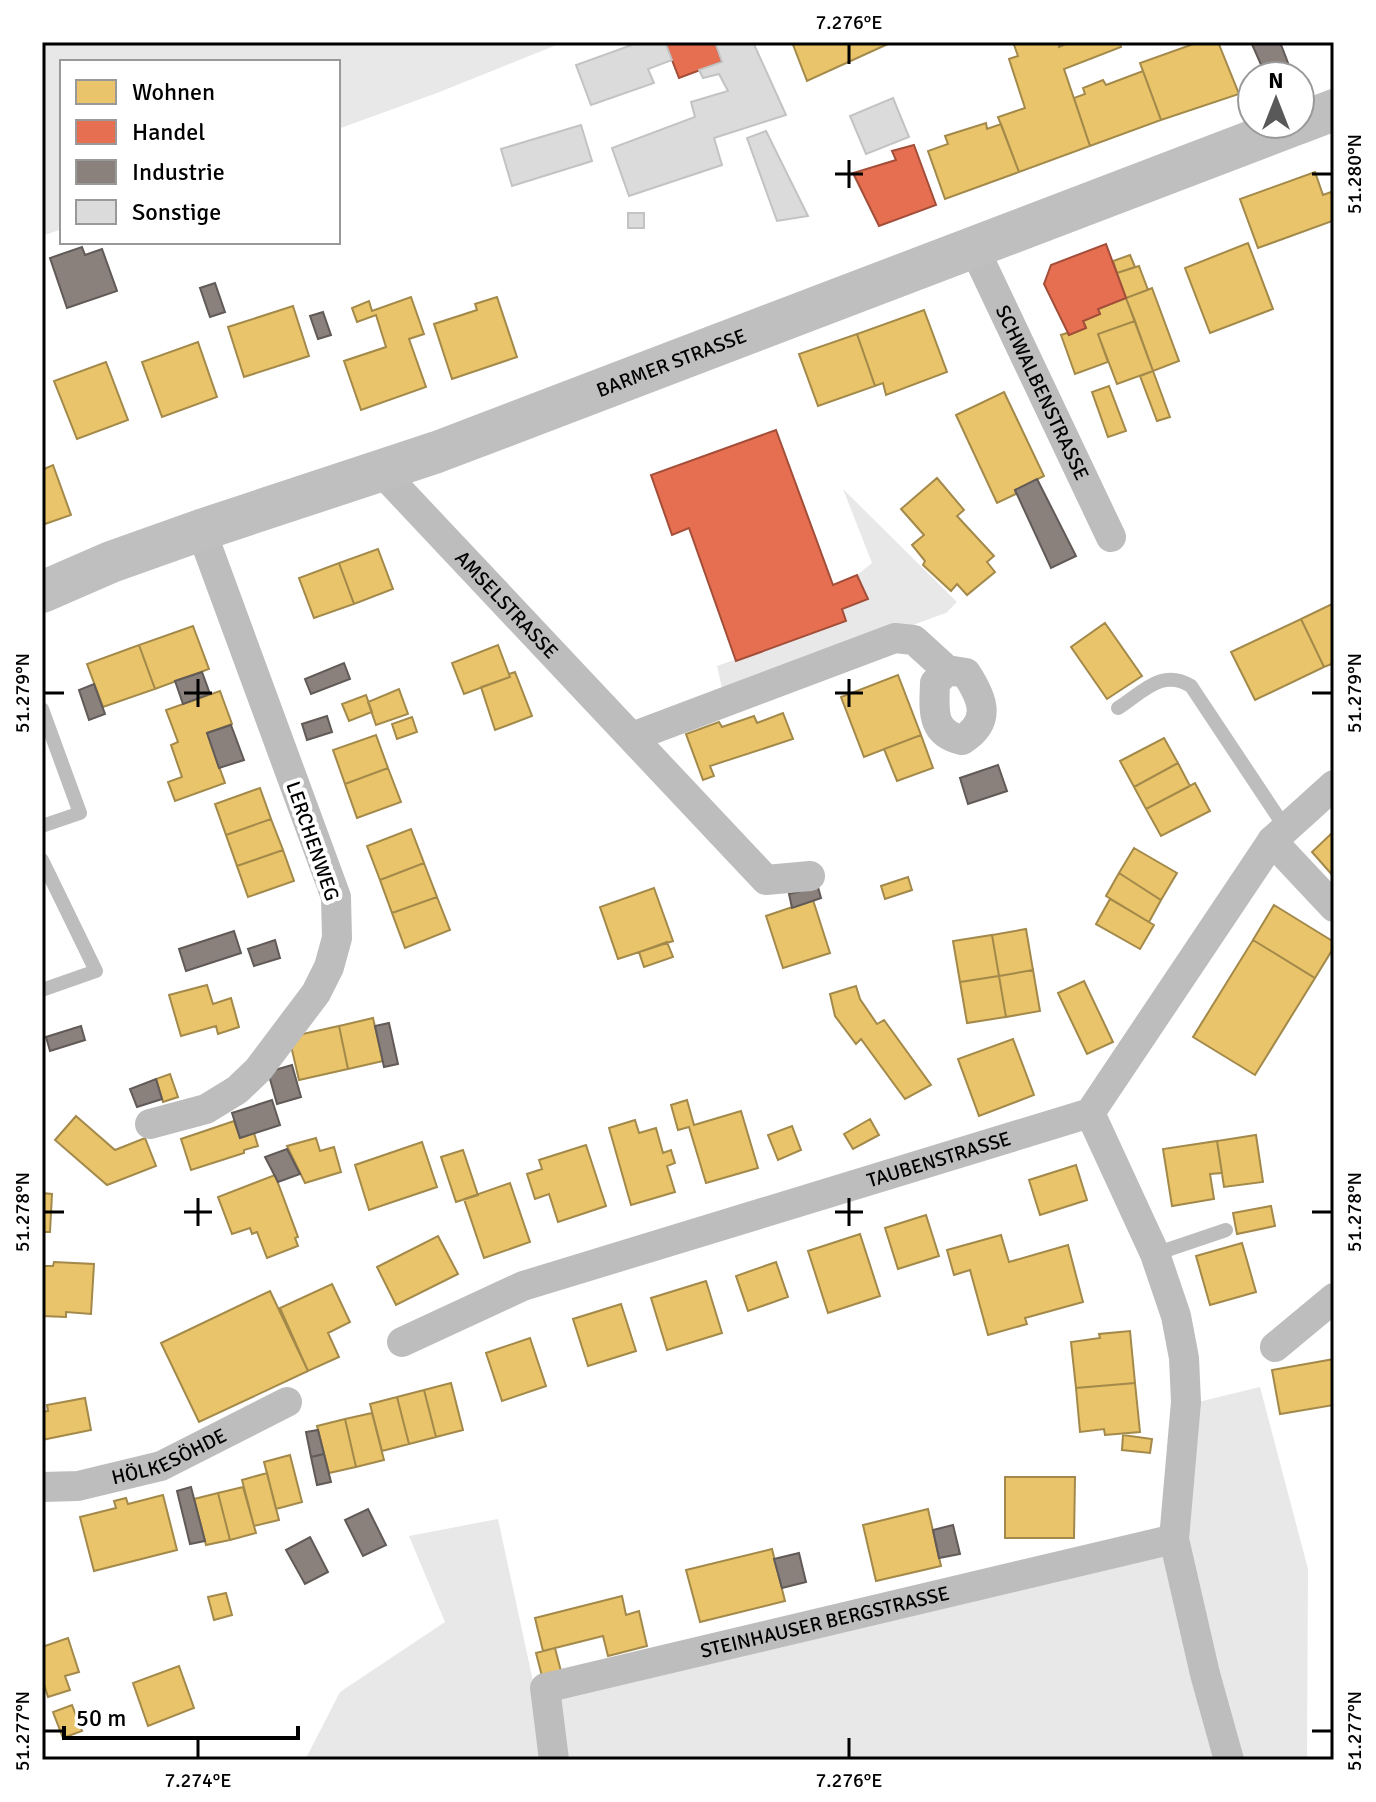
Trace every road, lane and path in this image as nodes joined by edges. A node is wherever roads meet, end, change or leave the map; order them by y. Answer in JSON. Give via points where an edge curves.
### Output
{"nodes":[{"id":1,"x":1257,"y":140,"type":"edge"},
{"id":2,"x":974,"y":248,"type":"junction"},
{"id":3,"x":382,"y":472,"type":"junction"},
{"id":4,"x":201,"y":530,"type":"junction"},
{"id":5,"x":1111,"y":537,"type":"dead end"},
{"id":6,"x":42,"y":592,"type":"edge"},
{"id":7,"x":947,"y":670,"type":"dead end"},
{"id":8,"x":1118,"y":708,"type":"dead end"},
{"id":9,"x":42,"y":709,"type":"edge"},
{"id":10,"x":632,"y":737,"type":"junction"},
{"id":11,"x":1334,"y":785,"type":"edge"},
{"id":12,"x":42,"y":826,"type":"edge"},
{"id":13,"x":1279,"y":835,"type":"junction"},
{"id":14,"x":42,"y":860,"type":"edge"},
{"id":15,"x":810,"y":876,"type":"dead end"},
{"id":16,"x":1334,"y":907,"type":"edge"},
{"id":17,"x":42,"y":990,"type":"edge"},
{"id":18,"x":1090,"y":1113,"type":"junction"},
{"id":19,"x":150,"y":1124,"type":"dead end"},
{"id":20,"x":1226,"y":1230,"type":"dead end"},
{"id":21,"x":1155,"y":1254,"type":"junction"},
{"id":22,"x":1334,"y":1298,"type":"edge"},
{"id":23,"x":402,"y":1342,"type":"dead end"},
{"id":24,"x":1275,"y":1347,"type":"dead end"},
{"id":25,"x":287,"y":1402,"type":"dead end"},
{"id":26,"x":42,"y":1487,"type":"edge"},
{"id":27,"x":1174,"y":1539,"type":"junction"},
{"id":28,"x":554,"y":1760,"type":"edge"},
{"id":29,"x":1229,"y":1760,"type":"edge"}],
"edges":[{"from":1,"to":2,"type":"main road","name":"BARMER STRASSE"},
{"from":2,"to":3,"type":"main road","name":"BARMER STRASSE"},
{"from":2,"to":5,"type":"street","name":"SCHWALBENSTRASSE"},
{"from":3,"to":4,"type":"main road","name":"BARMER STRASSE"},
{"from":3,"to":10,"type":"street","name":"AMSELSTRASSE"},
{"from":4,"to":6,"type":"main road","name":"BARMER STRASSE"},
{"from":4,"to":19,"type":"street","name":"LERCHENWEG","via":[[336,897],[337,938],[316,993],[258,1070],[206,1109]]},
{"from":7,"to":10,"type":"street","via":[[914,640],[895,638]]},
{"from":8,"to":13,"type":"lane","via":[[1161,680],[1178,678],[1191,686]]},
{"from":9,"to":12,"type":"lane","via":[[80,813]]},
{"from":10,"to":15,"type":"street","name":"AMSELSTRASSE","via":[[766,880]]},
{"from":11,"to":13,"type":"street"},
{"from":13,"to":16,"type":"street"},
{"from":13,"to":18,"type":"street"},
{"from":14,"to":17,"type":"lane","via":[[96,971]]},
{"from":18,"to":21,"type":"street"},
{"from":18,"to":23,"type":"street","name":"TAUBENSTRASSE","via":[[523,1286]]},
{"from":20,"to":21,"type":"lane"},
{"from":21,"to":27,"type":"street","via":[[1184,1358],[1186,1402]]},
{"from":22,"to":24,"type":"street"},
{"from":25,"to":26,"type":"street","name":"HÖLKESÖHDE","via":[[161,1466],[78,1486]]},
{"from":27,"to":28,"type":"street","name":"STEINHAUSER BERGSTRASSE","via":[[545,1688]]},
{"from":27,"to":29,"type":"street"}]}
